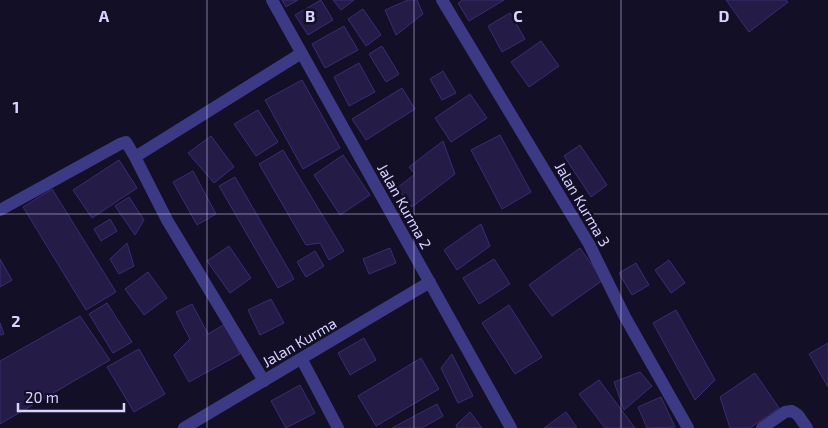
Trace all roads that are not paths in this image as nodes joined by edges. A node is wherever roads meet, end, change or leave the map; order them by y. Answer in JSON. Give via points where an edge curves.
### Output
{"nodes":[{"id":1,"x":272,"y":0,"type":"edge"},
{"id":2,"x":442,"y":0,"type":"edge"},
{"id":3,"x":300,"y":54,"type":"junction"},
{"id":4,"x":135,"y":157,"type":"junction"},
{"id":5,"x":0,"y":210,"type":"edge"},
{"id":6,"x":430,"y":282,"type":"junction"},
{"id":7,"x":302,"y":360,"type":"junction"},
{"id":8,"x":264,"y":381,"type":"junction"},
{"id":9,"x":191,"y":426,"type":"edge"},
{"id":10,"x":338,"y":428,"type":"edge"},
{"id":11,"x":511,"y":428,"type":"edge"},
{"id":12,"x":688,"y":428,"type":"edge"},
{"id":13,"x":762,"y":428,"type":"edge"},
{"id":14,"x":807,"y":428,"type":"edge"}],
"edges":[{"from":1,"to":3,"type":"street","name":"Jalan Kurma 2"},
{"from":2,"to":12,"type":"street","name":"Jalan Kurma 3","via":[[589,244],[629,326]]},
{"from":3,"to":4,"type":"street"},
{"from":3,"to":6,"type":"street","name":"Jalan Kurma 2"},
{"from":4,"to":5,"type":"street","via":[[130,145],[126,142],[120,144]]},
{"from":4,"to":8,"type":"street","via":[[167,220]]},
{"from":6,"to":7,"type":"street","name":"Jalan Kurma"},
{"from":6,"to":11,"type":"street","name":"Jalan Kurma 2"},
{"from":7,"to":8,"type":"street","name":"Jalan Kurma"},
{"from":7,"to":10,"type":"street"},
{"from":8,"to":9,"type":"street","name":"Jalan Kurma"},
{"from":13,"to":14,"type":"street","via":[[785,412],[792,411]]}]}
